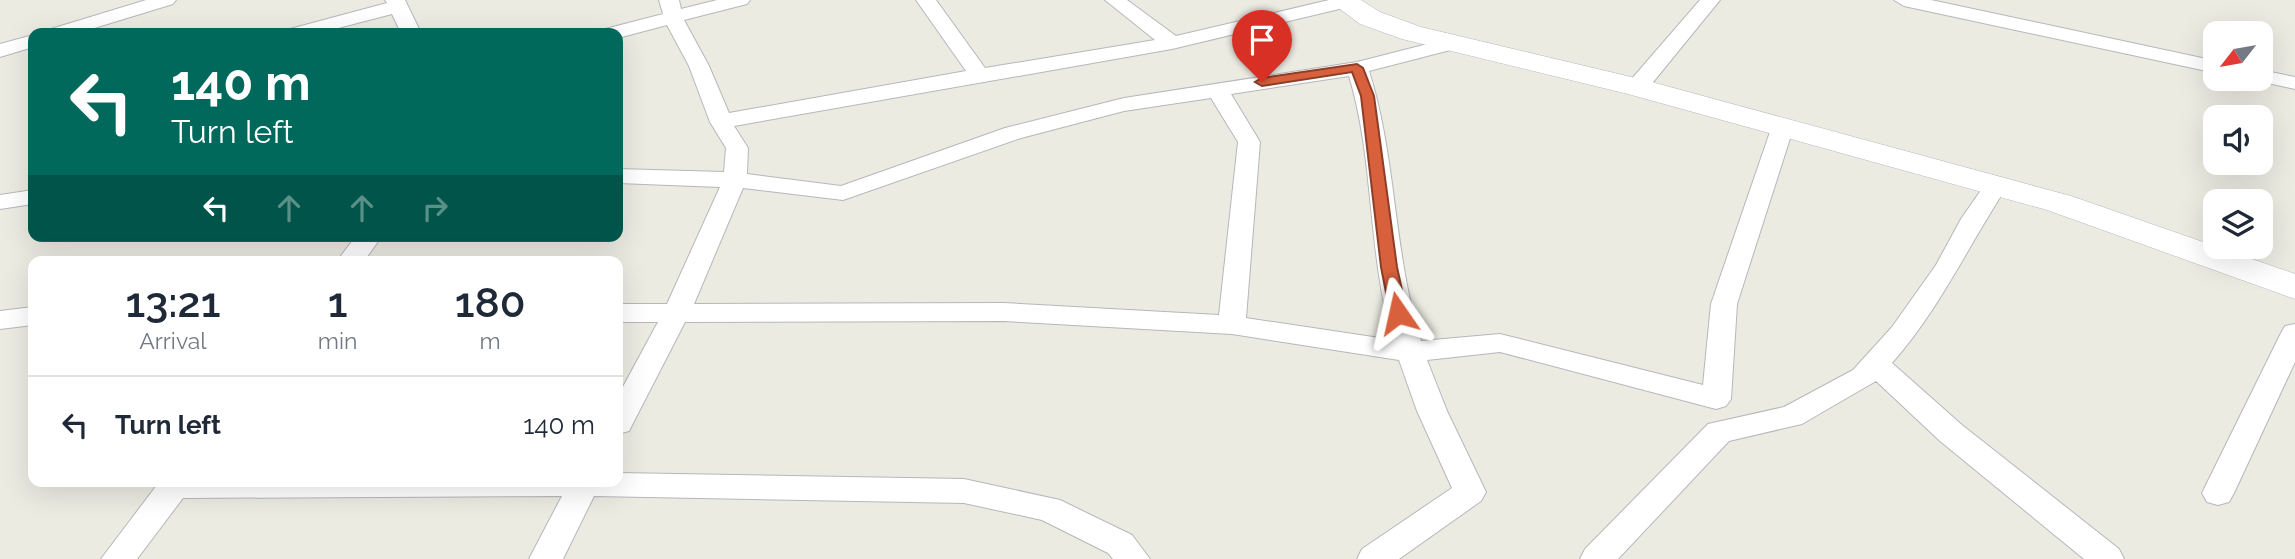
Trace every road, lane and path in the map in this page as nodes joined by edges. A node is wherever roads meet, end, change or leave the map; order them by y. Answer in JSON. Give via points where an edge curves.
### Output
{"nodes":[{"id":1,"x":166,"y":0,"type":"edge"},
{"id":2,"x":740,"y":0,"type":"edge"},
{"id":3,"x":926,"y":0,"type":"edge"},
{"id":4,"x":1115,"y":0,"type":"edge"},
{"id":5,"x":1710,"y":0,"type":"edge"},
{"id":6,"x":1905,"y":0,"type":"edge"},
{"id":7,"x":1343,"y":1,"type":"edge"},
{"id":8,"x":397,"y":3,"type":"edge"},
{"id":9,"x":671,"y":9,"type":"edge"},
{"id":10,"x":74,"y":28,"type":"edge"},
{"id":11,"x":314,"y":28,"type":"edge"},
{"id":12,"x":409,"y":28,"type":"edge"},
{"id":13,"x":623,"y":29,"type":"edge"},
{"id":14,"x":28,"y":43,"type":"edge"},
{"id":15,"x":1172,"y":43,"type":"junction"},
{"id":16,"x":1455,"y":43,"type":"junction"},
{"id":17,"x":0,"y":51,"type":"edge"},
{"id":18,"x":2203,"y":64,"type":"edge"},
{"id":19,"x":1357,"y":68,"type":"junction"},
{"id":20,"x":979,"y":75,"type":"junction"},
{"id":21,"x":2273,"y":78,"type":"edge"},
{"id":22,"x":2295,"y":83,"type":"edge"},
{"id":23,"x":1637,"y":87,"type":"junction"},
{"id":24,"x":1217,"y":89,"type":"junction"},
{"id":25,"x":721,"y":122,"type":"junction"},
{"id":26,"x":1783,"y":126,"type":"junction"},
{"id":27,"x":623,"y":176,"type":"edge"},
{"id":28,"x":735,"y":180,"type":"junction"},
{"id":29,"x":1996,"y":185,"type":"junction"},
{"id":30,"x":28,"y":198,"type":"edge"},
{"id":31,"x":0,"y":202,"type":"edge"},
{"id":32,"x":365,"y":242,"type":"edge"},
{"id":33,"x":354,"y":256,"type":"edge"},
{"id":34,"x":2295,"y":287,"type":"edge"},
{"id":35,"x":623,"y":313,"type":"edge"},
{"id":36,"x":676,"y":314,"type":"junction"},
{"id":37,"x":28,"y":317,"type":"edge"},
{"id":38,"x":0,"y":320,"type":"edge"},
{"id":39,"x":1232,"y":325,"type":"junction"},
{"id":40,"x":2295,"y":333,"type":"edge"},
{"id":41,"x":1409,"y":352,"type":"junction"},
{"id":42,"x":1875,"y":363,"type":"junction"},
{"id":43,"x":623,"y":414,"type":"edge"},
{"id":44,"x":623,"y":484,"type":"edge"},
{"id":45,"x":174,"y":487,"type":"edge"},
{"id":46,"x":584,"y":487,"type":"edge"},
{"id":47,"x":2218,"y":493,"type":"dead end"},
{"id":48,"x":118,"y":559,"type":"edge"},
{"id":49,"x":546,"y":559,"type":"edge"},
{"id":50,"x":1133,"y":559,"type":"edge"},
{"id":51,"x":1374,"y":559,"type":"edge"},
{"id":52,"x":1597,"y":559,"type":"edge"},
{"id":53,"x":2107,"y":559,"type":"edge"}],
"edges":[{"from":1,"to":10,"type":"street"},
{"from":2,"to":9,"type":"street"},
{"from":3,"to":20,"type":"street"},
{"from":4,"to":15,"type":"street"},
{"from":5,"to":23,"type":"street"},
{"from":6,"to":18,"type":"street"},
{"from":7,"to":15,"type":"street"},
{"from":7,"to":16,"type":"street","via":[[1370,18]]},
{"from":8,"to":11,"type":"street"},
{"from":8,"to":12,"type":"street"},
{"from":9,"to":13,"type":"street"},
{"from":9,"to":25,"type":"street"},
{"from":14,"to":17,"type":"street"},
{"from":15,"to":20,"type":"street"},
{"from":16,"to":19,"type":"street"},
{"from":16,"to":23,"type":"street"},
{"from":19,"to":24,"type":"street"},
{"from":19,"to":41,"type":"street","via":[[1367,96],[1389,267]]},
{"from":20,"to":25,"type":"street"},
{"from":21,"to":22,"type":"street"},
{"from":23,"to":26,"type":"street"},
{"from":24,"to":28,"type":"street","via":[[1124,105],[1013,133],[843,193]]},
{"from":24,"to":39,"type":"street","via":[[1249,142]]},
{"from":25,"to":28,"type":"street","via":[[737,148]]},
{"from":26,"to":29,"type":"street"},
{"from":26,"to":41,"type":"street","via":[[1724,304],[1716,399],[1500,343]]},
{"from":27,"to":28,"type":"street"},
{"from":28,"to":36,"type":"street"},
{"from":29,"to":34,"type":"street"},
{"from":29,"to":42,"type":"street","via":[[1948,267],[1902,334]]},
{"from":30,"to":31,"type":"street"},
{"from":32,"to":33,"type":"street"},
{"from":35,"to":36,"type":"street"},
{"from":36,"to":39,"type":"street","via":[[1004,312]]},
{"from":36,"to":43,"type":"street"},
{"from":37,"to":38,"type":"street"},
{"from":39,"to":41,"type":"street"},
{"from":40,"to":47,"type":"street"},
{"from":41,"to":51,"type":"street","via":[[1434,423],[1470,492]]},
{"from":42,"to":52,"type":"street","via":[[1863,377],[1791,416],[1719,432]]},
{"from":42,"to":53,"type":"street","via":[[1951,433]]},
{"from":44,"to":50,"type":"street","via":[[964,491],[1049,509],[1121,544]]},
{"from":45,"to":48,"type":"street"},
{"from":46,"to":49,"type":"street"}]}
